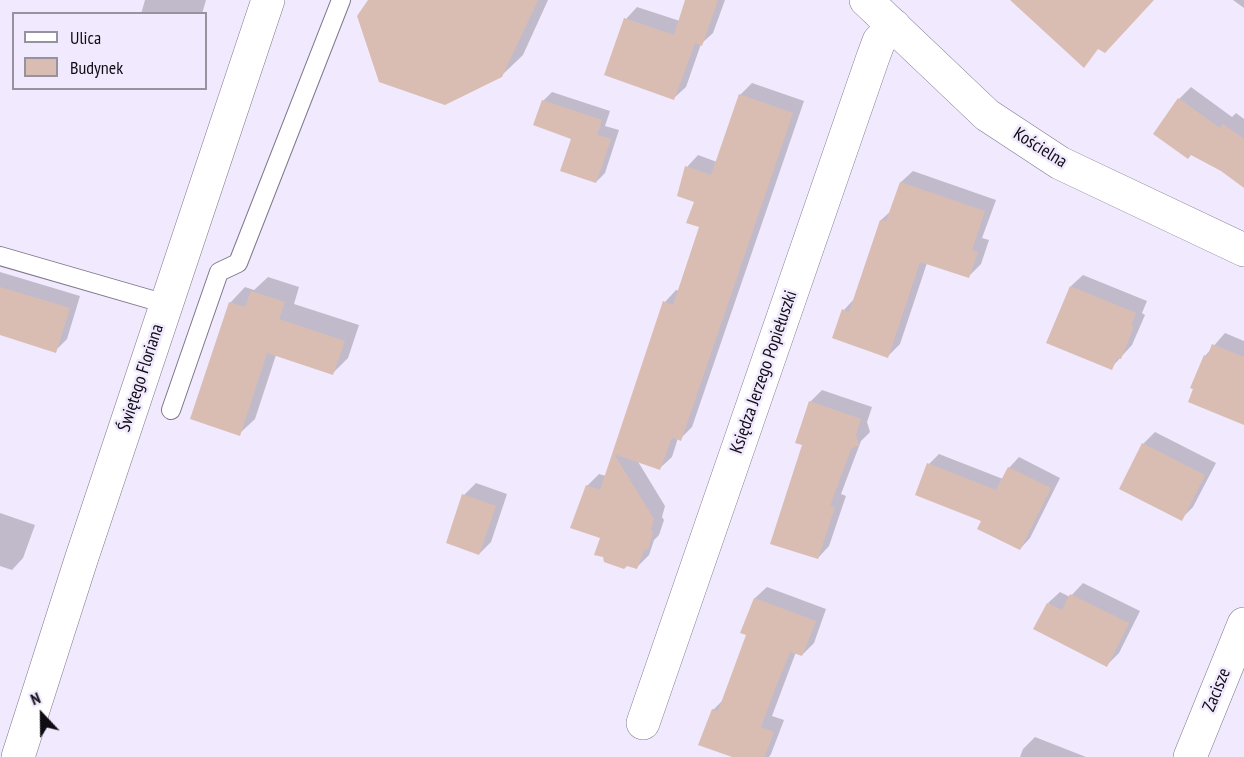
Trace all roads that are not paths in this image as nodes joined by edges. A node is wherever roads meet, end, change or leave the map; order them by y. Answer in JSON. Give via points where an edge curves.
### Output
{"nodes":[{"id":1,"x":268,"y":0,"type":"edge"},
{"id":2,"x":341,"y":0,"type":"edge"},
{"id":3,"x":866,"y":0,"type":"edge"},
{"id":4,"x":894,"y":26,"type":"junction"},
{"id":5,"x":1244,"y":250,"type":"edge"},
{"id":6,"x":0,"y":256,"type":"edge"},
{"id":7,"x":166,"y":304,"type":"junction"},
{"id":8,"x":171,"y":410,"type":"dead end"},
{"id":9,"x":1244,"y":624,"type":"edge"},
{"id":10,"x":643,"y":723,"type":"dead end"},
{"id":11,"x":18,"y":757,"type":"edge"},
{"id":12,"x":1190,"y":757,"type":"edge"}],
"edges":[{"from":1,"to":7,"type":"street","name":"Świętego Floriana"},
{"from":2,"to":8,"type":"lane","via":[[238,263],[219,272]]},
{"from":3,"to":4,"type":"street","name":"Kościelna"},
{"from":4,"to":5,"type":"street","name":"Kościelna","via":[[987,114],[1060,163]]},
{"from":4,"to":10,"type":"street","name":"Księdza Jerzego Popiełuszki","via":[[879,41],[872,60]]},
{"from":6,"to":7,"type":"lane"},
{"from":7,"to":11,"type":"street","name":"Świętego Floriana"},
{"from":9,"to":12,"type":"street","name":"Zacisze"}]}
